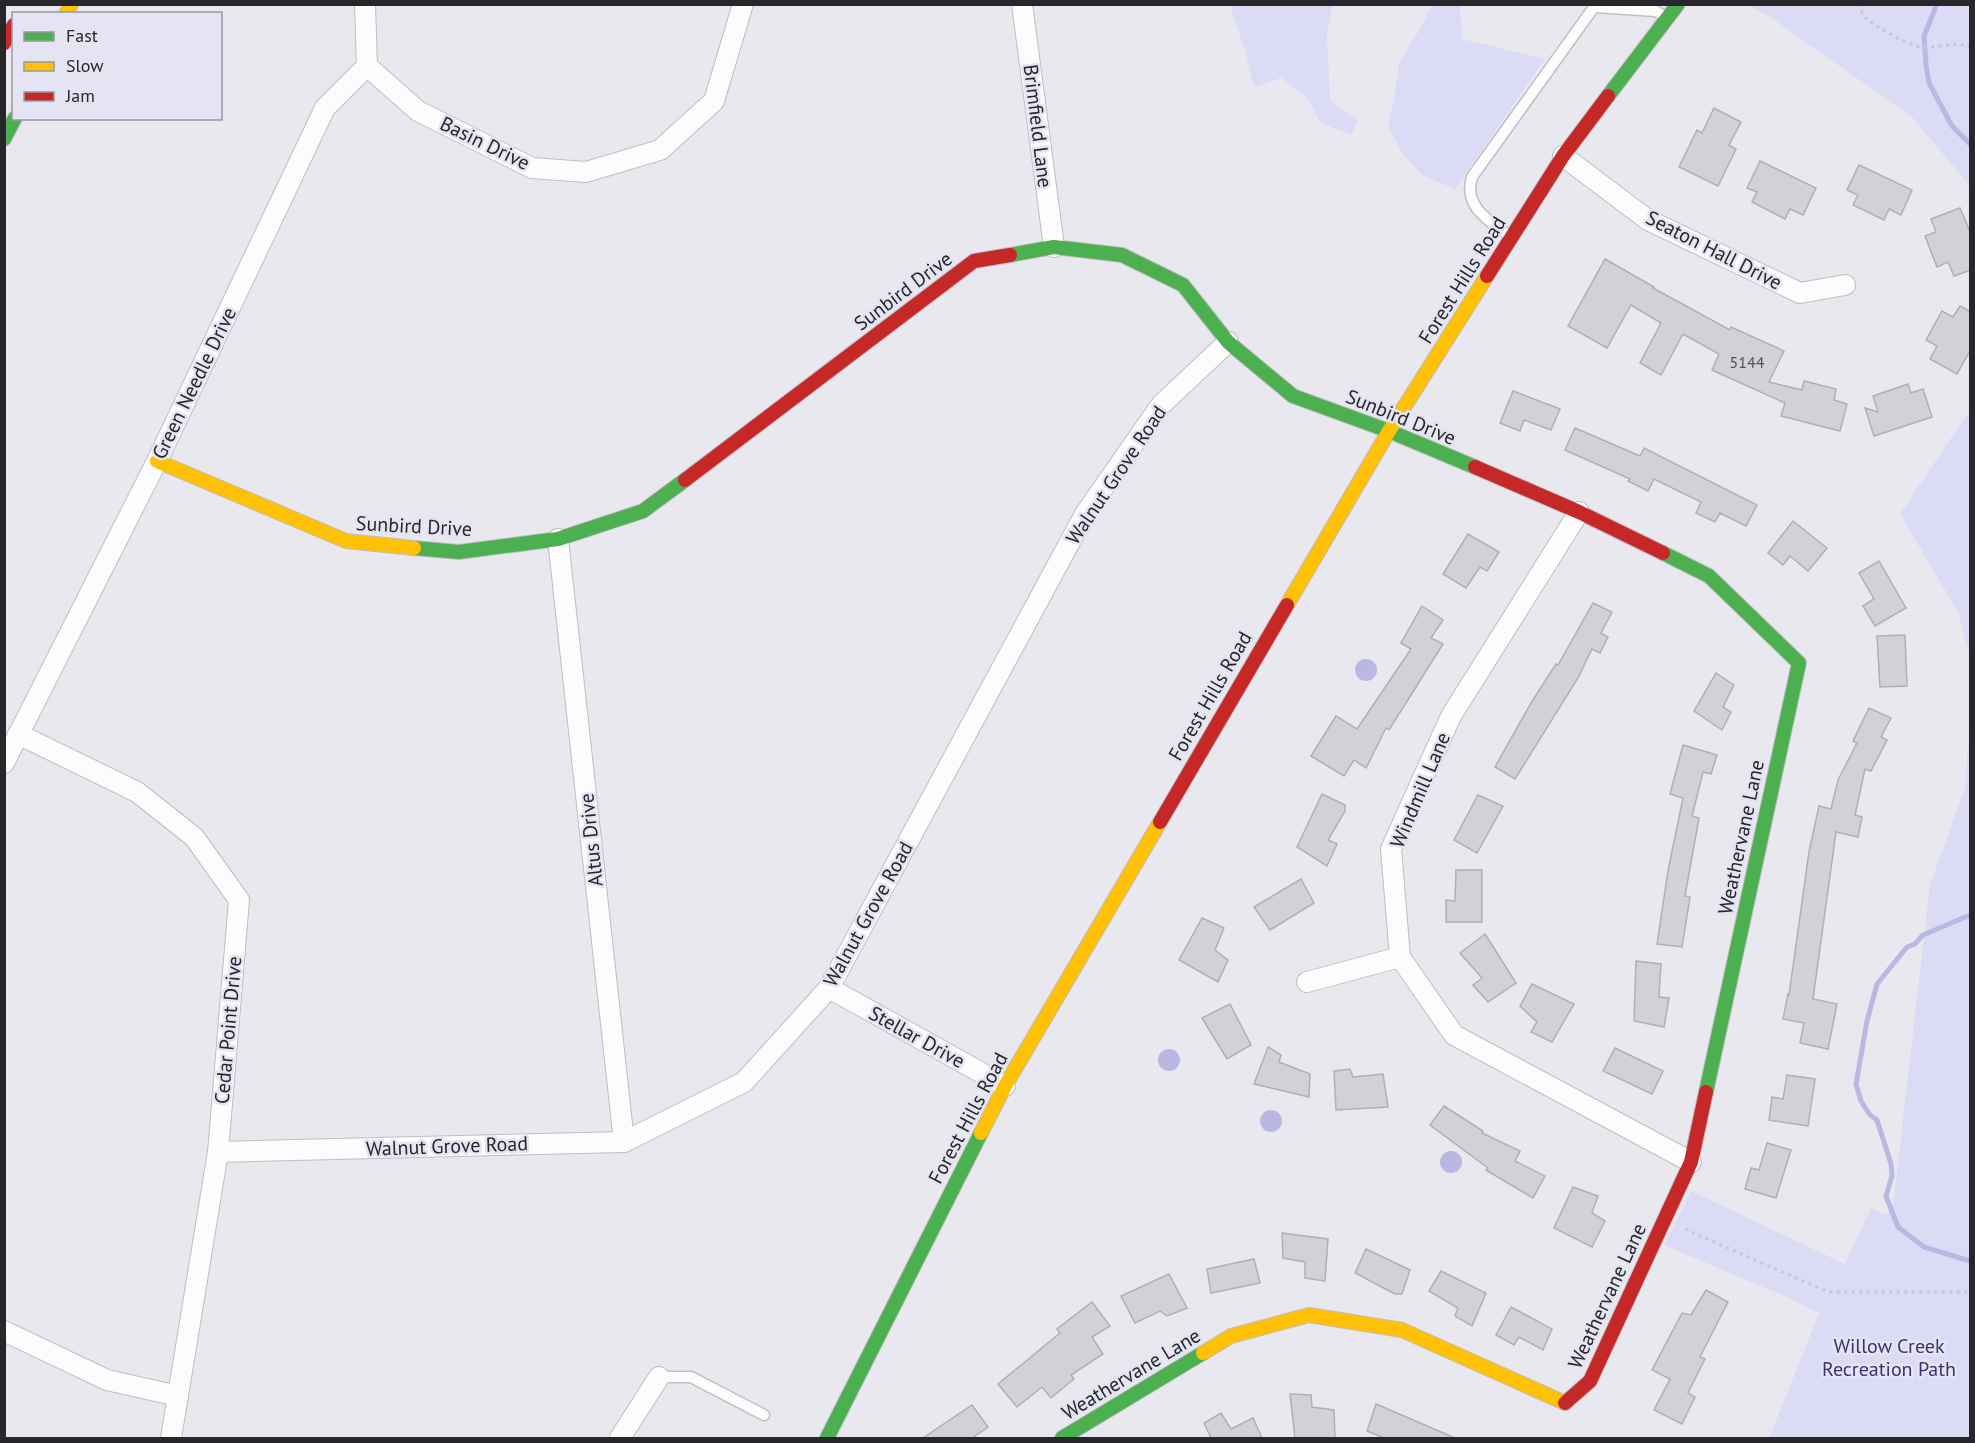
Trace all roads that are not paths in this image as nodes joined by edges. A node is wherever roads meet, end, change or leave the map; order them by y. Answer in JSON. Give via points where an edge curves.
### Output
{"nodes":[{"id":1,"x":365,"y":4,"type":"edge"},
{"id":2,"x":742,"y":4,"type":"edge"},
{"id":3,"x":1022,"y":4,"type":"edge"},
{"id":4,"x":1678,"y":4,"type":"edge"},
{"id":5,"x":1668,"y":19,"type":"junction"},
{"id":6,"x":12,"y":29,"type":"edge"},
{"id":7,"x":4,"y":43,"type":"edge"},
{"id":8,"x":367,"y":66,"type":"junction"},
{"id":9,"x":14,"y":120,"type":"edge"},
{"id":10,"x":4,"y":139,"type":"edge"},
{"id":11,"x":1563,"y":156,"type":"junction"},
{"id":12,"x":1512,"y":238,"type":"junction"},
{"id":13,"x":1054,"y":247,"type":"junction"},
{"id":14,"x":1845,"y":285,"type":"dead end"},
{"id":15,"x":1228,"y":342,"type":"junction"},
{"id":16,"x":1389,"y":431,"type":"junction"},
{"id":17,"x":157,"y":461,"type":"junction"},
{"id":18,"x":1579,"y":512,"type":"junction"},
{"id":19,"x":558,"y":539,"type":"junction"},
{"id":20,"x":1799,"y":663,"type":"joint"},
{"id":21,"x":18,"y":734,"type":"junction"},
{"id":22,"x":4,"y":763,"type":"edge"},
{"id":23,"x":1400,"y":957,"type":"junction"},
{"id":24,"x":1307,"y":982,"type":"dead end"},
{"id":25,"x":829,"y":988,"type":"junction"},
{"id":26,"x":1005,"y":1086,"type":"junction"},
{"id":27,"x":624,"y":1142,"type":"junction"},
{"id":28,"x":218,"y":1152,"type":"junction"},
{"id":29,"x":1691,"y":1162,"type":"junction"},
{"id":30,"x":4,"y":1331,"type":"edge"},
{"id":31,"x":659,"y":1377,"type":"joint"},
{"id":32,"x":178,"y":1396,"type":"junction"},
{"id":33,"x":764,"y":1415,"type":"dead end"},
{"id":34,"x":627,"y":1436,"type":"edge"},
{"id":35,"x":171,"y":1438,"type":"edge"},
{"id":36,"x":827,"y":1438,"type":"edge"},
{"id":37,"x":1062,"y":1438,"type":"edge"}],
"edges":[{"from":1,"to":8,"type":"street"},
{"from":2,"to":8,"type":"street","name":"Basin Drive","via":[[714,101],[660,150],[586,172],[532,168],[418,111]]},
{"from":3,"to":13,"type":"street","name":"Brimfield Lane"},
{"from":4,"to":5,"type":"street","name":"Forest Hills Road"},
{"from":5,"to":11,"type":"street","name":"Forest Hills Road"},
{"from":5,"to":12,"type":"lane","via":[[1656,11],[1594,7],[1472,177],[1468,190],[1474,205]]},
{"from":6,"to":7,"type":"street"},
{"from":8,"to":17,"type":"street","name":"Green Needle Drive","via":[[325,108]]},
{"from":9,"to":10,"type":"street"},
{"from":11,"to":12,"type":"street","name":"Forest Hills Road"},
{"from":11,"to":14,"type":"street","name":"Seaton Hall Drive","via":[[1648,220],[1800,293]]},
{"from":12,"to":16,"type":"street","name":"Forest Hills Road"},
{"from":13,"to":15,"type":"street","name":"Sunbird Drive","via":[[1122,255],[1183,285]]},
{"from":13,"to":19,"type":"street","name":"Sunbird Drive","via":[[974,261],[643,511]]},
{"from":15,"to":16,"type":"street","name":"Sunbird Drive","via":[[1293,396]]},
{"from":15,"to":25,"type":"street","name":"Walnut Grove Road","via":[[1161,405],[1085,514]]},
{"from":16,"to":18,"type":"street","name":"Sunbird Drive"},
{"from":16,"to":26,"type":"street","name":"Forest Hills Road"},
{"from":17,"to":19,"type":"street","name":"Sunbird Drive","via":[[346,542],[459,552]]},
{"from":17,"to":21,"type":"street","name":"Green Needle Drive"},
{"from":18,"to":20,"type":"street","name":"Sunbird Drive","via":[[1709,576]]},
{"from":18,"to":23,"type":"street","name":"Windmill Lane","via":[[1452,716],[1391,849]]},
{"from":19,"to":27,"type":"street","name":"Altus Drive"},
{"from":20,"to":29,"type":"street","name":"Weathervane Lane"},
{"from":21,"to":22,"type":"street","name":"Green Needle Drive"},
{"from":21,"to":28,"type":"street","name":"Cedar Point Drive","via":[[136,792],[194,837],[239,900]]},
{"from":23,"to":24,"type":"street"},
{"from":23,"to":29,"type":"street","name":"Windmill Lane","via":[[1454,1035]]},
{"from":25,"to":26,"type":"street","name":"Stellar Drive"},
{"from":25,"to":27,"type":"street","name":"Walnut Grove Road","via":[[744,1082]]},
{"from":26,"to":36,"type":"street","name":"Forest Hills Road"},
{"from":27,"to":28,"type":"street","name":"Walnut Grove Road"},
{"from":28,"to":32,"type":"street","name":"Cedar Point Drive"},
{"from":29,"to":37,"type":"street","name":"Weathervane Lane","via":[[1590,1381],[1565,1403],[1402,1330],[1309,1315],[1231,1336]]},
{"from":30,"to":32,"type":"street","via":[[107,1380]]},
{"from":31,"to":33,"type":"lane","via":[[691,1377]]},
{"from":31,"to":34,"type":"street"},
{"from":32,"to":35,"type":"street","name":"Cedar Point Drive"}]}
